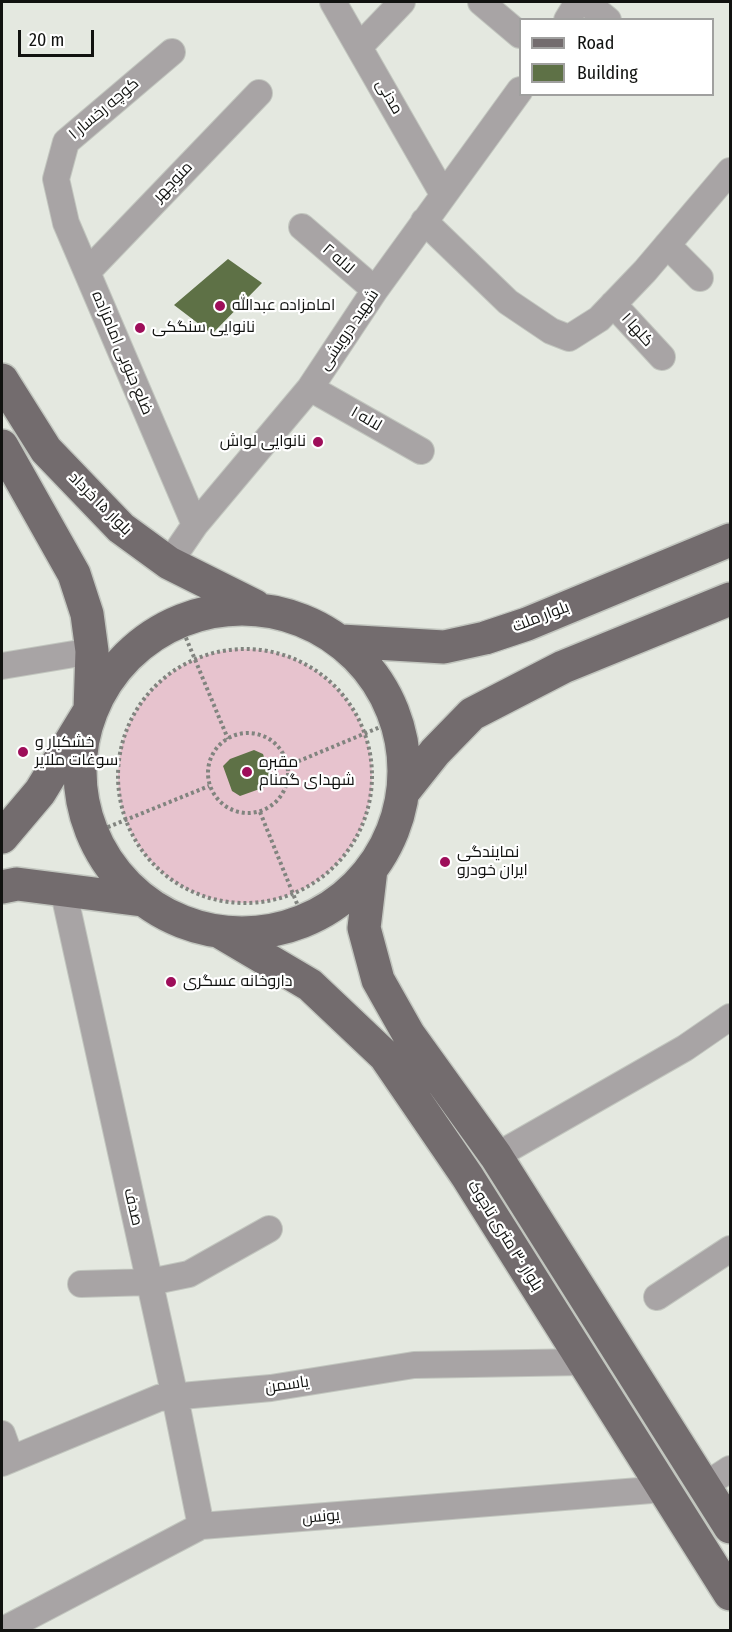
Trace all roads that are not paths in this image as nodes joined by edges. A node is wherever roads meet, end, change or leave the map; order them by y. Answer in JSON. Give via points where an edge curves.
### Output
{"nodes":[{"id":1,"x":333,"y":2,"type":"edge"},
{"id":2,"x":402,"y":2,"type":"edge"},
{"id":3,"x":481,"y":2,"type":"edge"},
{"id":4,"x":578,"y":2,"type":"edge"},
{"id":5,"x":586,"y":2,"type":"edge"},
{"id":6,"x":568,"y":18,"type":"edge"},
{"id":7,"x":606,"y":18,"type":"edge"},
{"id":8,"x":519,"y":34,"type":"edge"},
{"id":9,"x":360,"y":46,"type":"junction"},
{"id":10,"x":172,"y":52,"type":"dead end"},
{"id":11,"x":519,"y":91,"type":"edge"},
{"id":12,"x":259,"y":93,"type":"dead end"},
{"id":13,"x":730,"y":171,"type":"edge"},
{"id":14,"x":56,"y":179,"type":"joint"},
{"id":15,"x":443,"y":194,"type":"junction"},
{"id":16,"x":424,"y":221,"type":"junction"},
{"id":17,"x":302,"y":227,"type":"dead end"},
{"id":18,"x":668,"y":245,"type":"junction"},
{"id":19,"x":88,"y":271,"type":"junction"},
{"id":20,"x":700,"y":278,"type":"dead end"},
{"id":21,"x":375,"y":290,"type":"junction"},
{"id":22,"x":613,"y":304,"type":"junction"},
{"id":23,"x":662,"y":357,"type":"dead end"},
{"id":24,"x":2,"y":380,"type":"edge"},
{"id":25,"x":310,"y":388,"type":"junction"},
{"id":26,"x":2,"y":446,"type":"edge"},
{"id":27,"x":421,"y":451,"type":"dead end"},
{"id":28,"x":195,"y":525,"type":"junction"},
{"id":29,"x":730,"y":540,"type":"edge"},
{"id":30,"x":169,"y":563,"type":"junction"},
{"id":31,"x":730,"y":599,"type":"edge"},
{"id":32,"x":262,"y":609,"type":"junction"},
{"id":33,"x":341,"y":641,"type":"junction"},
{"id":34,"x":92,"y":651,"type":"junction"},
{"id":35,"x":2,"y":666,"type":"edge"},
{"id":36,"x":90,"y":710,"type":"junction"},
{"id":37,"x":404,"y":791,"type":"junction"},
{"id":38,"x":2,"y":837,"type":"edge"},
{"id":39,"x":371,"y":869,"type":"junction"},
{"id":40,"x":2,"y":887,"type":"edge"},
{"id":41,"x":63,"y":889,"type":"junction"},
{"id":42,"x":142,"y":900,"type":"junction"},
{"id":43,"x":220,"y":932,"type":"junction"},
{"id":44,"x":730,"y":1017,"type":"edge"},
{"id":45,"x":496,"y":1156,"type":"junction"},
{"id":46,"x":269,"y":1229,"type":"dead end"},
{"id":47,"x":730,"y":1249,"type":"edge"},
{"id":48,"x":150,"y":1282,"type":"junction"},
{"id":49,"x":81,"y":1284,"type":"dead end"},
{"id":50,"x":657,"y":1297,"type":"dead end"},
{"id":51,"x":584,"y":1362,"type":"junction"},
{"id":52,"x":175,"y":1397,"type":"junction"},
{"id":53,"x":2,"y":1434,"type":"edge"},
{"id":54,"x":6,"y":1461,"type":"edge"},
{"id":55,"x":718,"y":1477,"type":"edge"},
{"id":56,"x":664,"y":1489,"type":"junction"},
{"id":57,"x":201,"y":1526,"type":"junction"},
{"id":58,"x":730,"y":1527,"type":"edge"},
{"id":59,"x":730,"y":1594,"type":"edge"},
{"id":60,"x":3,"y":1630,"type":"edge"}],
"edges":[{"from":1,"to":9,"type":"street","name":"مدنی"},
{"from":2,"to":9,"type":"street"},
{"from":3,"to":8,"type":"street"},
{"from":4,"to":6,"type":"street"},
{"from":5,"to":7,"type":"street"},
{"from":9,"to":15,"type":"street","name":"مدنی"},
{"from":10,"to":14,"type":"street","name":"کوچه رخسار ۱","via":[[66,142]]},
{"from":11,"to":15,"type":"street","name":"شهید درویشی"},
{"from":12,"to":19,"type":"street","name":"منوچهر"},
{"from":13,"to":18,"type":"street"},
{"from":14,"to":19,"type":"street","name":"ضلع جنوبی امامزاده","via":[[66,223]]},
{"from":15,"to":16,"type":"street","name":"شهید درویشی"},
{"from":16,"to":21,"type":"street","name":"شهید درویشی"},
{"from":16,"to":22,"type":"street","via":[[508,302],[551,331],[569,338],[599,319]]},
{"from":17,"to":21,"type":"street","name":"لاله ۲"},
{"from":18,"to":20,"type":"street"},
{"from":18,"to":22,"type":"street"},
{"from":19,"to":28,"type":"street","name":"ضلع جنوبی امامزاده"},
{"from":21,"to":25,"type":"street","name":"شهید درویشی"},
{"from":22,"to":23,"type":"street","name":"کلها ۱"},
{"from":24,"to":30,"type":"main road","name":"بلوار ۱۵ خرداد","via":[[46,450],[121,528]]},
{"from":25,"to":27,"type":"street","name":"لاله ۱"},
{"from":25,"to":28,"type":"street","name":"شهید درویشی"},
{"from":26,"to":34,"type":"main road","via":[[74,574],[87,614]]},
{"from":28,"to":30,"type":"street","name":"شهید درویشی"},
{"from":29,"to":33,"type":"main road","name":"بلوار ملت","via":[[485,638],[444,647]]},
{"from":30,"to":32,"type":"main road","name":"بلوار ۱۵ خرداد"},
{"from":31,"to":37,"type":"main road","via":[[563,667],[472,714]]},
{"from":32,"to":33,"type":"main road","via":[[304,620]]},
{"from":32,"to":36,"type":"main road","via":[[220,609],[179,621],[142,642],[111,673]]},
{"from":33,"to":37,"type":"main road","via":[[384,690],[397,720],[404,755]]},
{"from":34,"to":35,"type":"street"},
{"from":34,"to":36,"type":"main road"},
{"from":36,"to":38,"type":"main road","via":[[40,792]]},
{"from":36,"to":42,"type":"main road","via":[[81,740],[81,803],[91,834],[112,870]]},
{"from":37,"to":39,"type":"main road","via":[[393,832]]},
{"from":39,"to":43,"type":"main road","via":[[341,899],[299,907],[263,932]]},
{"from":39,"to":45,"type":"main road","via":[[364,928],[378,980],[409,1035]]},
{"from":40,"to":41,"type":"main road","via":[[17,884]]},
{"from":41,"to":42,"type":"main road"},
{"from":41,"to":48,"type":"street","name":"صدف"},
{"from":42,"to":43,"type":"main road","via":[[179,921]]},
{"from":43,"to":51,"type":"main road","name":"بلوار ۳۰ متری تاجوک","via":[[310,985],[385,1056],[467,1176]]},
{"from":44,"to":45,"type":"street","via":[[685,1048]]},
{"from":45,"to":55,"type":"main road"},
{"from":46,"to":48,"type":"street","via":[[189,1275]]},
{"from":47,"to":50,"type":"street"},
{"from":48,"to":49,"type":"street"},
{"from":48,"to":52,"type":"street","name":"صدف"},
{"from":51,"to":52,"type":"street","name":"یاسمن","via":[[414,1365],[271,1388]]},
{"from":51,"to":56,"type":"main road","name":"بلوار ۳۰ متری تاجوک"},
{"from":52,"to":54,"type":"street","name":"یاسمن","via":[[159,1398]]},
{"from":52,"to":57,"type":"street","name":"صدف"},
{"from":53,"to":54,"type":"street"},
{"from":55,"to":58,"type":"main road"},
{"from":56,"to":57,"type":"street","name":"یونس"},
{"from":56,"to":59,"type":"main road","name":"بلوار ۳۰ متری تاجوک"},
{"from":57,"to":60,"type":"street","name":"یونس"}]}
